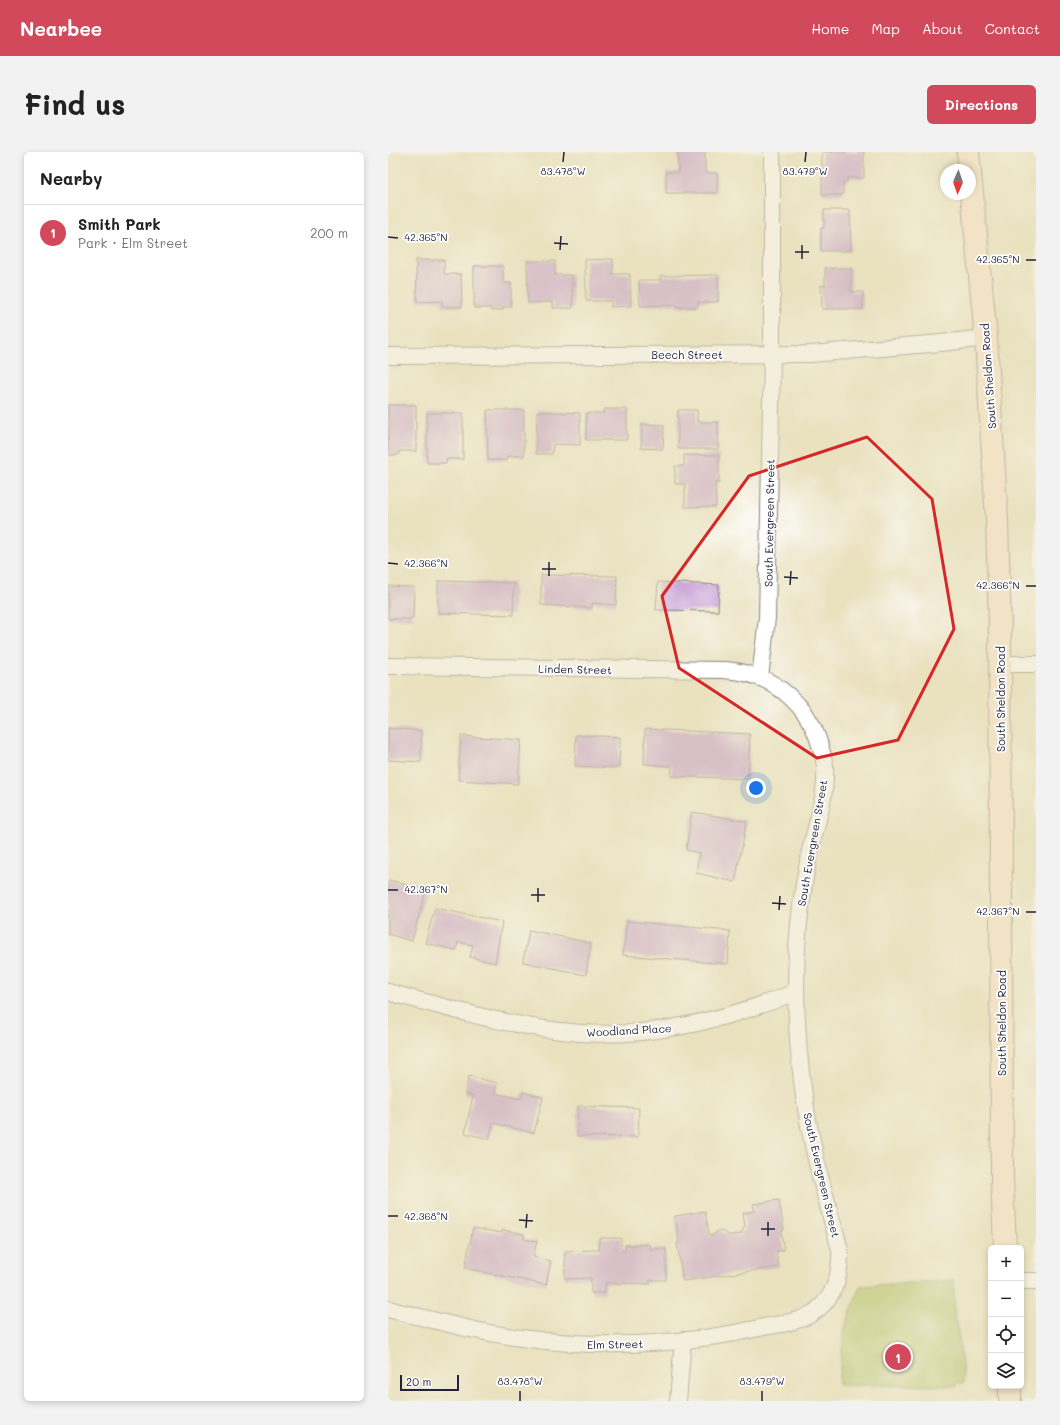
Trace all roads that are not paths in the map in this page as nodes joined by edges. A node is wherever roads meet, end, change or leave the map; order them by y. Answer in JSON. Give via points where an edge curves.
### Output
{"nodes":[{"id":1,"x":772,"y":152,"type":"edge"},
{"id":2,"x":968,"y":152,"type":"edge"},
{"id":3,"x":986,"y":338,"type":"junction"},
{"id":4,"x":772,"y":354,"type":"junction"},
{"id":5,"x":388,"y":356,"type":"edge"},
{"id":6,"x":1000,"y":664,"type":"junction"},
{"id":7,"x":1036,"y":664,"type":"edge"},
{"id":8,"x":388,"y":666,"type":"edge"},
{"id":9,"x":760,"y":678,"type":"junction"},
{"id":10,"x":388,"y":992,"type":"edge"},
{"id":11,"x":796,"y":992,"type":"junction"},
{"id":12,"x":1005,"y":1245,"type":"edge"},
{"id":13,"x":1024,"y":1281,"type":"edge"},
{"id":14,"x":1036,"y":1281,"type":"edge"},
{"id":15,"x":833,"y":1291,"type":"joint"},
{"id":16,"x":388,"y":1309,"type":"edge"},
{"id":17,"x":683,"y":1340,"type":"junction"},
{"id":18,"x":1010,"y":1389,"type":"edge"},
{"id":19,"x":678,"y":1401,"type":"edge"},
{"id":20,"x":1010,"y":1401,"type":"edge"}],
"edges":[{"from":1,"to":4,"type":"street","name":"South Evergreen Street"},
{"from":2,"to":3,"type":"main road","name":"South Sheldon Road"},
{"from":3,"to":4,"type":"street","name":"Beech Street","via":[[810,354]]},
{"from":3,"to":6,"type":"main road","name":"South Sheldon Road","via":[[997,522]]},
{"from":4,"to":5,"type":"street","name":"Beech Street"},
{"from":4,"to":9,"type":"street","name":"South Evergreen Street","via":[[767,618]]},
{"from":6,"to":7,"type":"street"},
{"from":6,"to":12,"type":"main road","name":"South Sheldon Road","via":[[1002,1171]]},
{"from":8,"to":9,"type":"street","name":"Linden Street","via":[[725,670]]},
{"from":9,"to":11,"type":"street","name":"South Evergreen Street","via":[[784,692],[805,713],[816,735],[824,766],[824,788],[800,910]]},
{"from":10,"to":11,"type":"street","name":"Woodland Place","via":[[487,1018],[581,1033],[638,1032],[701,1023],[763,1006]]},
{"from":11,"to":15,"type":"street","name":"South Evergreen Street","via":[[804,1094],[814,1150],[840,1250],[841,1265]]},
{"from":13,"to":14,"type":"street"},
{"from":15,"to":17,"type":"street","name":"Elm Street","via":[[813,1313],[799,1320],[733,1334]]},
{"from":16,"to":17,"type":"street","name":"Elm Street","via":[[468,1330],[521,1338],[604,1345]]},
{"from":17,"to":19,"type":"street"},
{"from":18,"to":20,"type":"main road"}]}
